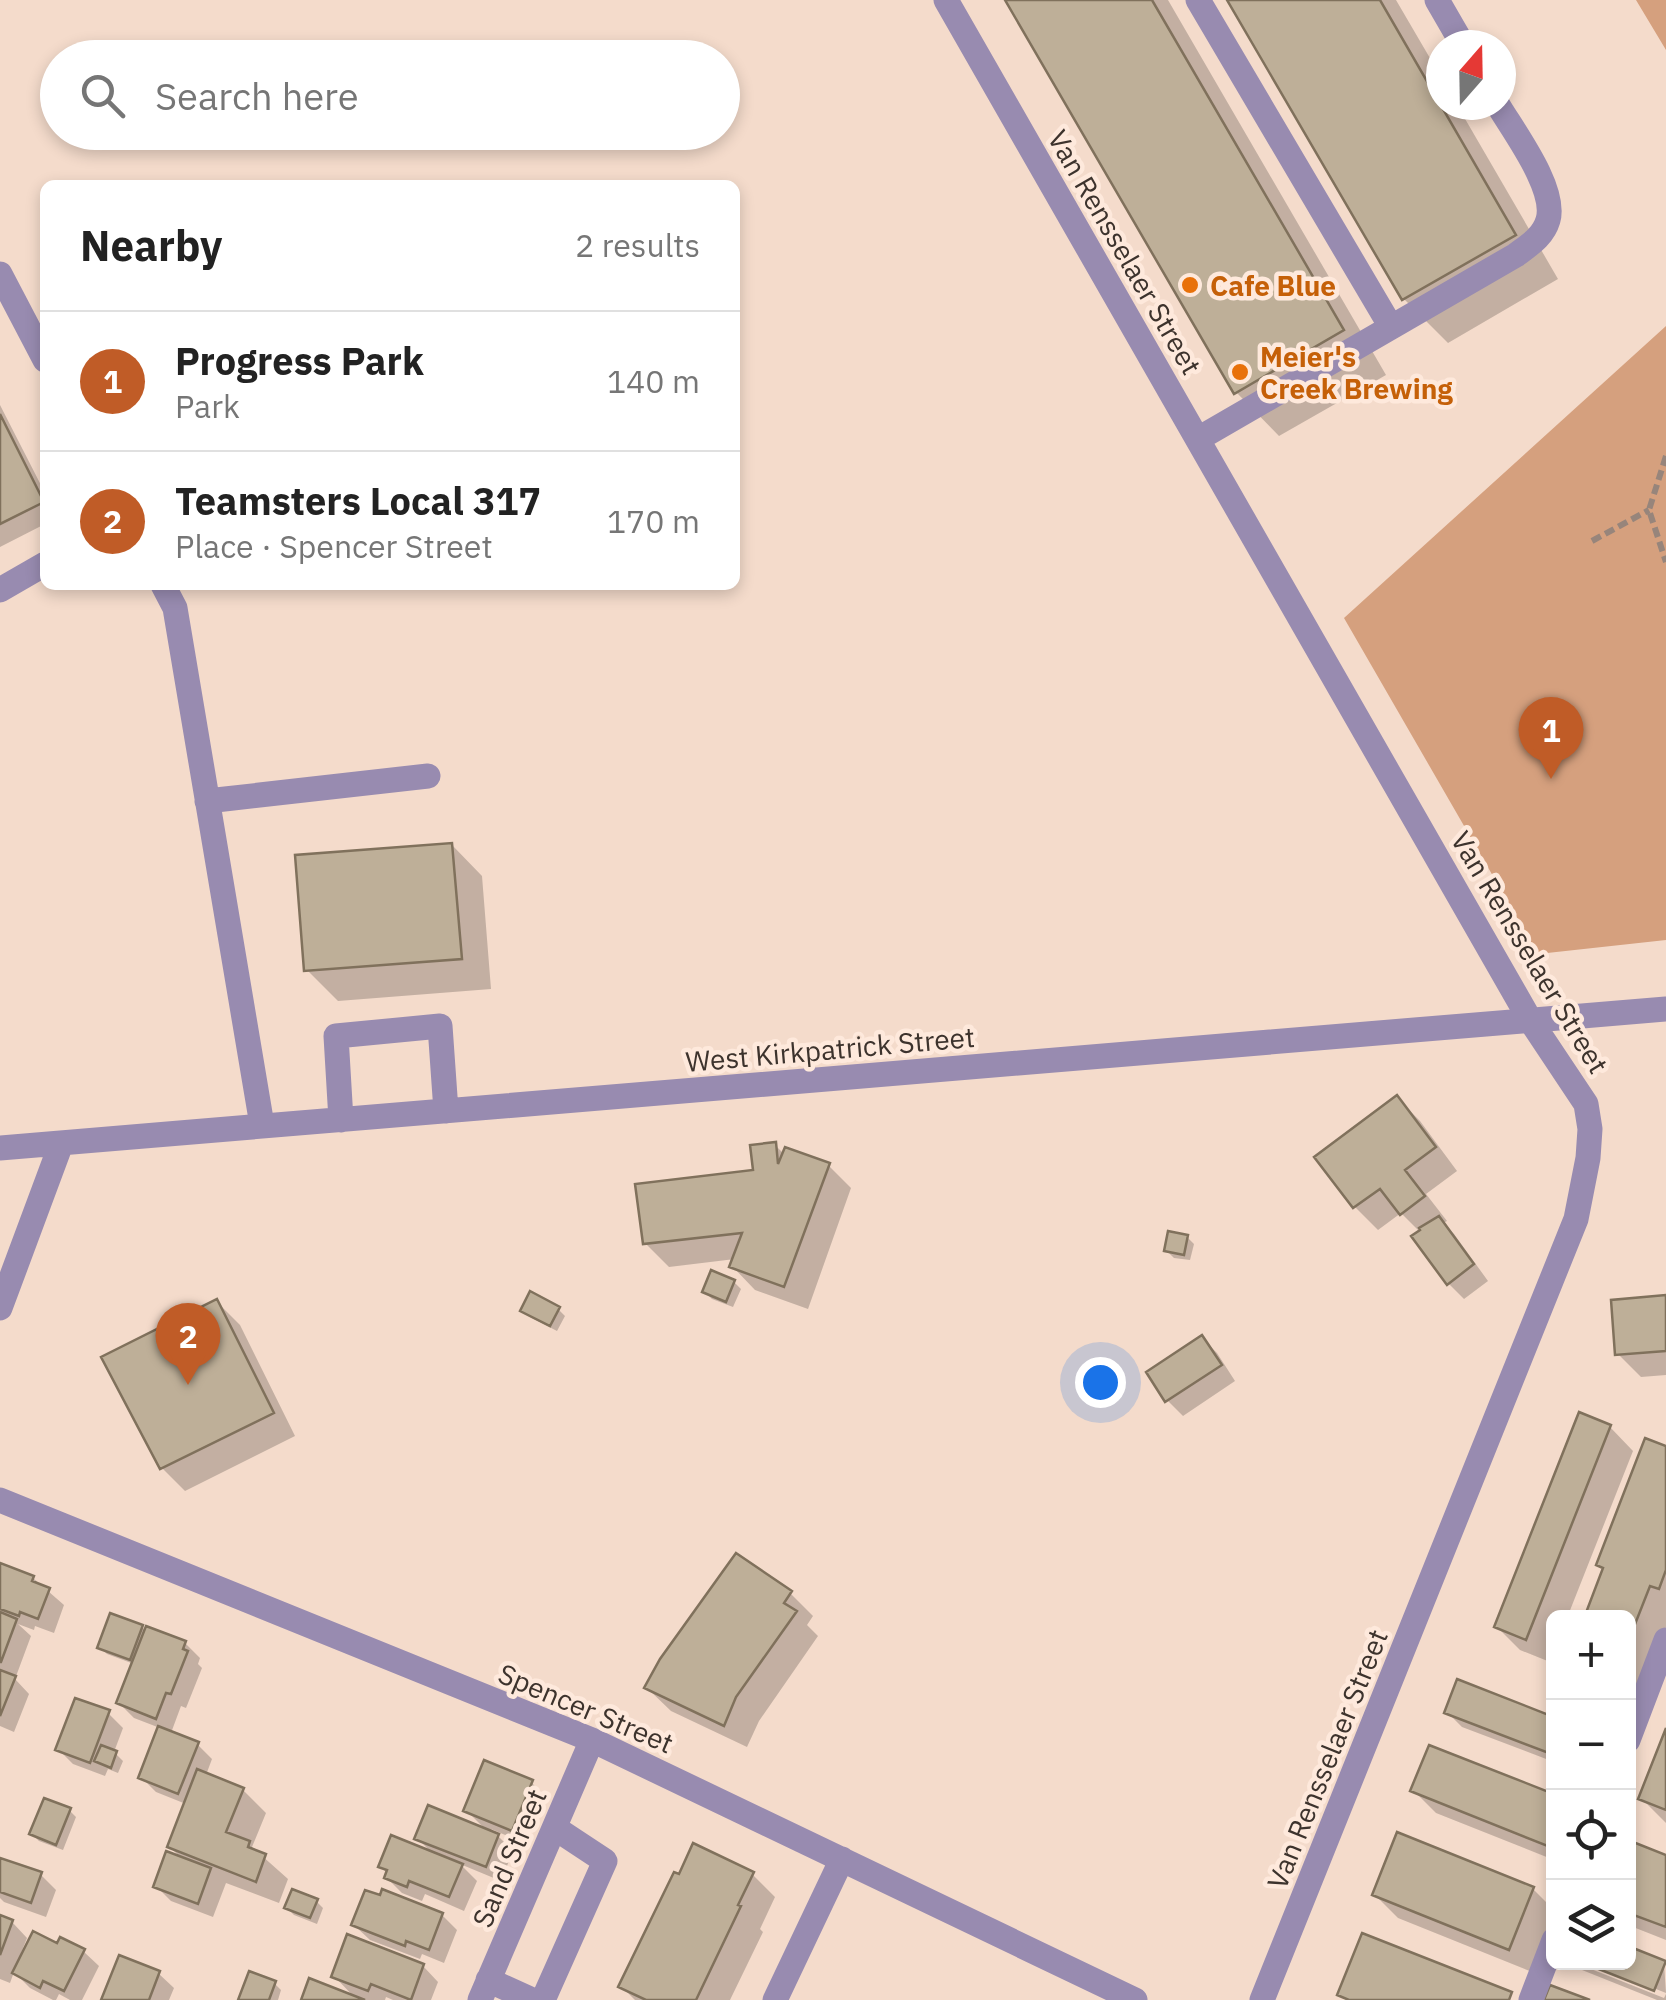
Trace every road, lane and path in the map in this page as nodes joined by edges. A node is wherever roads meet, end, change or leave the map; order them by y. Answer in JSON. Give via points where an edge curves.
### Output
{"nodes":[{"id":1,"x":946,"y":0,"type":"edge"},
{"id":2,"x":1198,"y":0,"type":"edge"},
{"id":3,"x":1437,"y":0,"type":"edge"},
{"id":4,"x":1455,"y":30,"type":"edge"},
{"id":5,"x":1507,"y":120,"type":"edge"},
{"id":6,"x":0,"y":274,"type":"edge"},
{"id":7,"x":1391,"y":327,"type":"junction"},
{"id":8,"x":40,"y":350,"type":"edge"},
{"id":9,"x":1198,"y":439,"type":"junction"},
{"id":10,"x":1666,"y":456,"type":"edge"},
{"id":11,"x":1650,"y":510,"type":"junction"},
{"id":12,"x":1592,"y":541,"type":"dead end"},
{"id":13,"x":1666,"y":562,"type":"edge"},
{"id":14,"x":40,"y":567,"type":"edge"},
{"id":15,"x":0,"y":590,"type":"edge"},
{"id":16,"x":165,"y":590,"type":"edge"},
{"id":17,"x":428,"y":776,"type":"dead end"},
{"id":18,"x":207,"y":802,"type":"junction"},
{"id":19,"x":1666,"y":1008,"type":"edge"},
{"id":20,"x":1530,"y":1020,"type":"junction"},
{"id":21,"x":446,"y":1111,"type":"junction"},
{"id":22,"x":341,"y":1120,"type":"junction"},
{"id":23,"x":262,"y":1125,"type":"junction"},
{"id":24,"x":61,"y":1144,"type":"junction"},
{"id":25,"x":0,"y":1148,"type":"edge"},
{"id":26,"x":0,"y":1308,"type":"edge"},
{"id":27,"x":0,"y":1500,"type":"edge"},
{"id":28,"x":1666,"y":1640,"type":"edge"},
{"id":29,"x":1636,"y":1719,"type":"edge"},
{"id":30,"x":592,"y":1740,"type":"junction"},
{"id":31,"x":555,"y":1828,"type":"junction"},
{"id":32,"x":842,"y":1859,"type":"junction"},
{"id":33,"x":1546,"y":1961,"type":"edge"},
{"id":34,"x":484,"y":1990,"type":"edge"},
{"id":35,"x":532,"y":2000,"type":"edge"},
{"id":36,"x":543,"y":2000,"type":"edge"},
{"id":37,"x":776,"y":2000,"type":"edge"},
{"id":38,"x":1135,"y":2000,"type":"edge"},
{"id":39,"x":1262,"y":2000,"type":"edge"},
{"id":40,"x":1531,"y":2000,"type":"edge"}],
"edges":[{"from":1,"to":9,"type":"street","name":"Van Rensselaer Street"},
{"from":2,"to":7,"type":"street"},
{"from":3,"to":4,"type":"street"},
{"from":5,"to":7,"type":"street","via":[[1548,196],[1539,237]]},
{"from":6,"to":8,"type":"street"},
{"from":7,"to":9,"type":"street"},
{"from":9,"to":20,"type":"street","name":"Van Rensselaer Street"},
{"from":10,"to":11,"type":"path"},
{"from":11,"to":12,"type":"path"},
{"from":11,"to":13,"type":"path"},
{"from":14,"to":15,"type":"street"},
{"from":16,"to":18,"type":"street","via":[[174,608]]},
{"from":17,"to":18,"type":"street"},
{"from":18,"to":23,"type":"street"},
{"from":19,"to":20,"type":"street","name":"West Kirkpatrick Street"},
{"from":20,"to":21,"type":"street","name":"West Kirkpatrick Street"},
{"from":20,"to":39,"type":"street","name":"Van Rensselaer Street","via":[[1586,1104],[1588,1158],[1576,1219]]},
{"from":21,"to":22,"type":"street","name":"West Kirkpatrick Street"},
{"from":21,"to":22,"type":"street","via":[[440,1026],[336,1036]]},
{"from":22,"to":23,"type":"street","name":"West Kirkpatrick Street"},
{"from":23,"to":24,"type":"street","name":"West Kirkpatrick Street"},
{"from":24,"to":25,"type":"street","name":"West Kirkpatrick Street"},
{"from":24,"to":26,"type":"street"},
{"from":27,"to":30,"type":"street","name":"Spencer Street"},
{"from":28,"to":29,"type":"street"},
{"from":30,"to":31,"type":"street","name":"Sand Street"},
{"from":30,"to":32,"type":"street","name":"Spencer Street"},
{"from":31,"to":34,"type":"street","name":"Sand Street"},
{"from":31,"to":36,"type":"street","via":[[605,1861]]},
{"from":32,"to":37,"type":"street"},
{"from":32,"to":38,"type":"street","name":"Spencer Street"},
{"from":33,"to":40,"type":"street"},
{"from":34,"to":35,"type":"street"}]}
